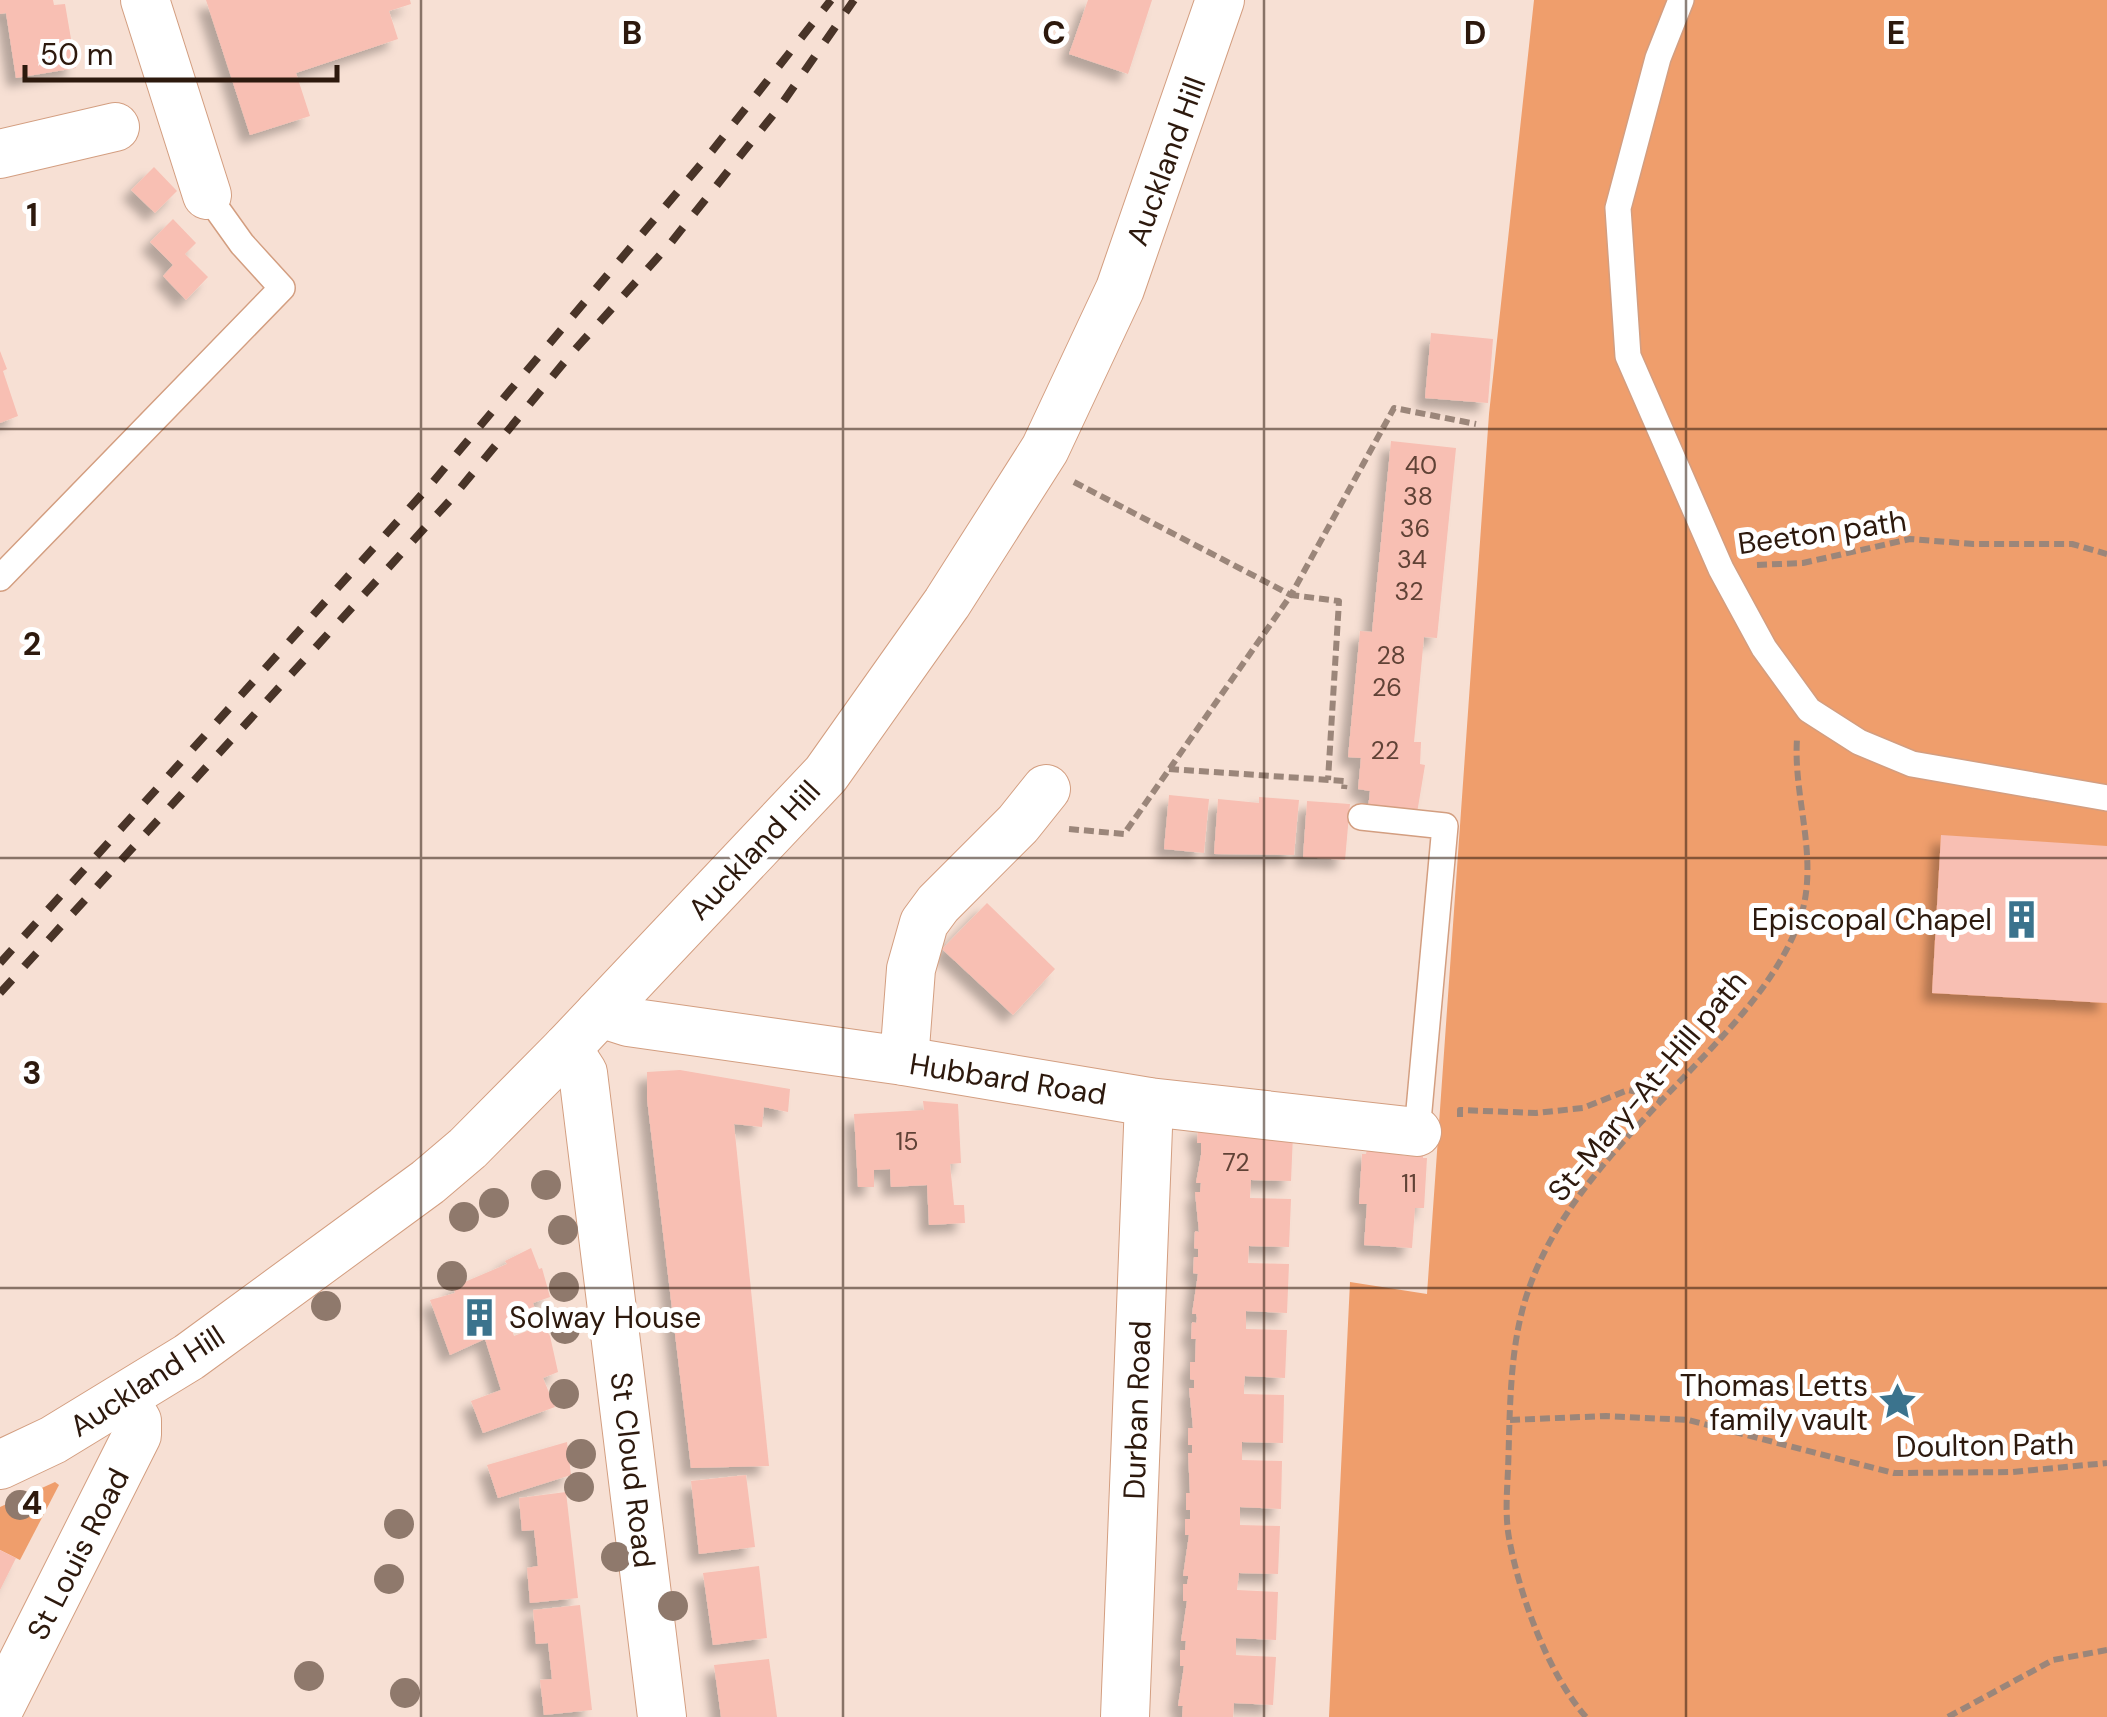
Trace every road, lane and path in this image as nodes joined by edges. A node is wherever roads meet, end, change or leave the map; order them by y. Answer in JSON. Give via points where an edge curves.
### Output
{"nodes":[{"id":1,"x":145,"y":0,"type":"edge"},
{"id":2,"x":1220,"y":0,"type":"edge"},
{"id":3,"x":1681,"y":0,"type":"edge"},
{"id":4,"x":115,"y":127,"type":"dead end"},
{"id":5,"x":0,"y":154,"type":"edge"},
{"id":6,"x":208,"y":195,"type":"joint"},
{"id":7,"x":1476,"y":424,"type":"dead end"},
{"id":8,"x":1038,"y":462,"type":"junction"},
{"id":9,"x":2107,"y":554,"type":"edge"},
{"id":10,"x":1721,"y":568,"type":"junction"},
{"id":11,"x":0,"y":578,"type":"edge"},
{"id":12,"x":1291,"y":596,"type":"junction"},
{"id":13,"x":1809,"y":710,"type":"junction"},
{"id":14,"x":1169,"y":769,"type":"junction"},
{"id":15,"x":1328,"y":780,"type":"junction"},
{"id":16,"x":2107,"y":798,"type":"edge"},
{"id":17,"x":1032,"y":806,"type":"joint"},
{"id":18,"x":1361,"y":817,"type":"joint"},
{"id":19,"x":600,"y":1013,"type":"junction"},
{"id":20,"x":567,"y":1048,"type":"junction"},
{"id":21,"x":904,"y":1062,"type":"junction"},
{"id":22,"x":1661,"y":1101,"type":"junction"},
{"id":23,"x":1149,"y":1102,"type":"junction"},
{"id":24,"x":1418,"y":1132,"type":"junction"},
{"id":25,"x":124,"y":1399,"type":"junction"},
{"id":26,"x":1510,"y":1420,"type":"junction"},
{"id":27,"x":2107,"y":1463,"type":"edge"},
{"id":28,"x":0,"y":1465,"type":"edge"},
{"id":29,"x":2107,"y":1650,"type":"edge"},
{"id":30,"x":0,"y":1707,"type":"edge"},
{"id":31,"x":662,"y":1717,"type":"edge"},
{"id":32,"x":1124,"y":1717,"type":"edge"},
{"id":33,"x":1586,"y":1717,"type":"edge"},
{"id":34,"x":1948,"y":1717,"type":"edge"}],
"edges":[{"from":1,"to":6,"type":"street"},
{"from":2,"to":8,"type":"street","name":"Auckland Hill","via":[[1120,288]]},
{"from":3,"to":10,"type":"lane","via":[[1658,58],[1618,208],[1628,356]]},
{"from":4,"to":5,"type":"street"},
{"from":6,"to":11,"type":"lane","via":[[282,288]]},
{"from":7,"to":12,"type":"path","via":[[1394,408]]},
{"from":8,"to":12,"type":"path"},
{"from":8,"to":19,"type":"street","name":"Auckland Hill","via":[[826,774]]},
{"from":9,"to":10,"type":"path","name":"Beeton path","via":[[2072,544],[1910,538],[1804,563]]},
{"from":10,"to":13,"type":"lane","via":[[1764,648]]},
{"from":12,"to":14,"type":"path"},
{"from":12,"to":15,"type":"path","via":[[1339,601]]},
{"from":13,"to":16,"type":"lane","via":[[1859,742],[1912,764]]},
{"from":13,"to":22,"type":"path","name":"St-Mary-At-Hill path","via":[[1796,747],[1808,868],[1800,919],[1748,1007]]},
{"from":14,"to":15,"type":"path"},
{"from":14,"to":17,"type":"path","via":[[1124,834]]},
{"from":15,"to":18,"type":"path","via":[[1345,781],[1344,794],[1364,796]]},
{"from":17,"to":21,"type":"street","via":[[924,923],[910,969]]},
{"from":18,"to":24,"type":"lane","via":[[1445,826]]},
{"from":19,"to":20,"type":"street","name":"Auckland Hill"},
{"from":19,"to":21,"type":"street","name":"Hubbard Road"},
{"from":20,"to":25,"type":"street","name":"Auckland Hill","via":[[428,1182]]},
{"from":20,"to":31,"type":"street","name":"St Cloud Road","via":[[583,1073]]},
{"from":21,"to":23,"type":"street","name":"Hubbard Road"},
{"from":22,"to":24,"type":"path","via":[[1628,1090],[1582,1108],[1536,1114],[1460,1110],[1457,1146],[1439,1148]]},
{"from":22,"to":26,"type":"path","name":"St-Mary-At-Hill path","via":[[1582,1192],[1536,1268],[1520,1323]]},
{"from":23,"to":24,"type":"street","name":"Hubbard Road"},
{"from":23,"to":32,"type":"street","name":"Durban Road"},
{"from":25,"to":28,"type":"street","name":"Auckland Hill"},
{"from":25,"to":30,"type":"street","name":"St Louis Road","via":[[137,1420],[137,1435]]},
{"from":26,"to":27,"type":"path","name":"Doulton Path","via":[[1688,1420],[1894,1473]]},
{"from":26,"to":33,"type":"path","name":"St-Mary-At-Hill path","via":[[1509,1539],[1558,1678]]},
{"from":29,"to":34,"type":"path","via":[[2053,1660]]}]}
